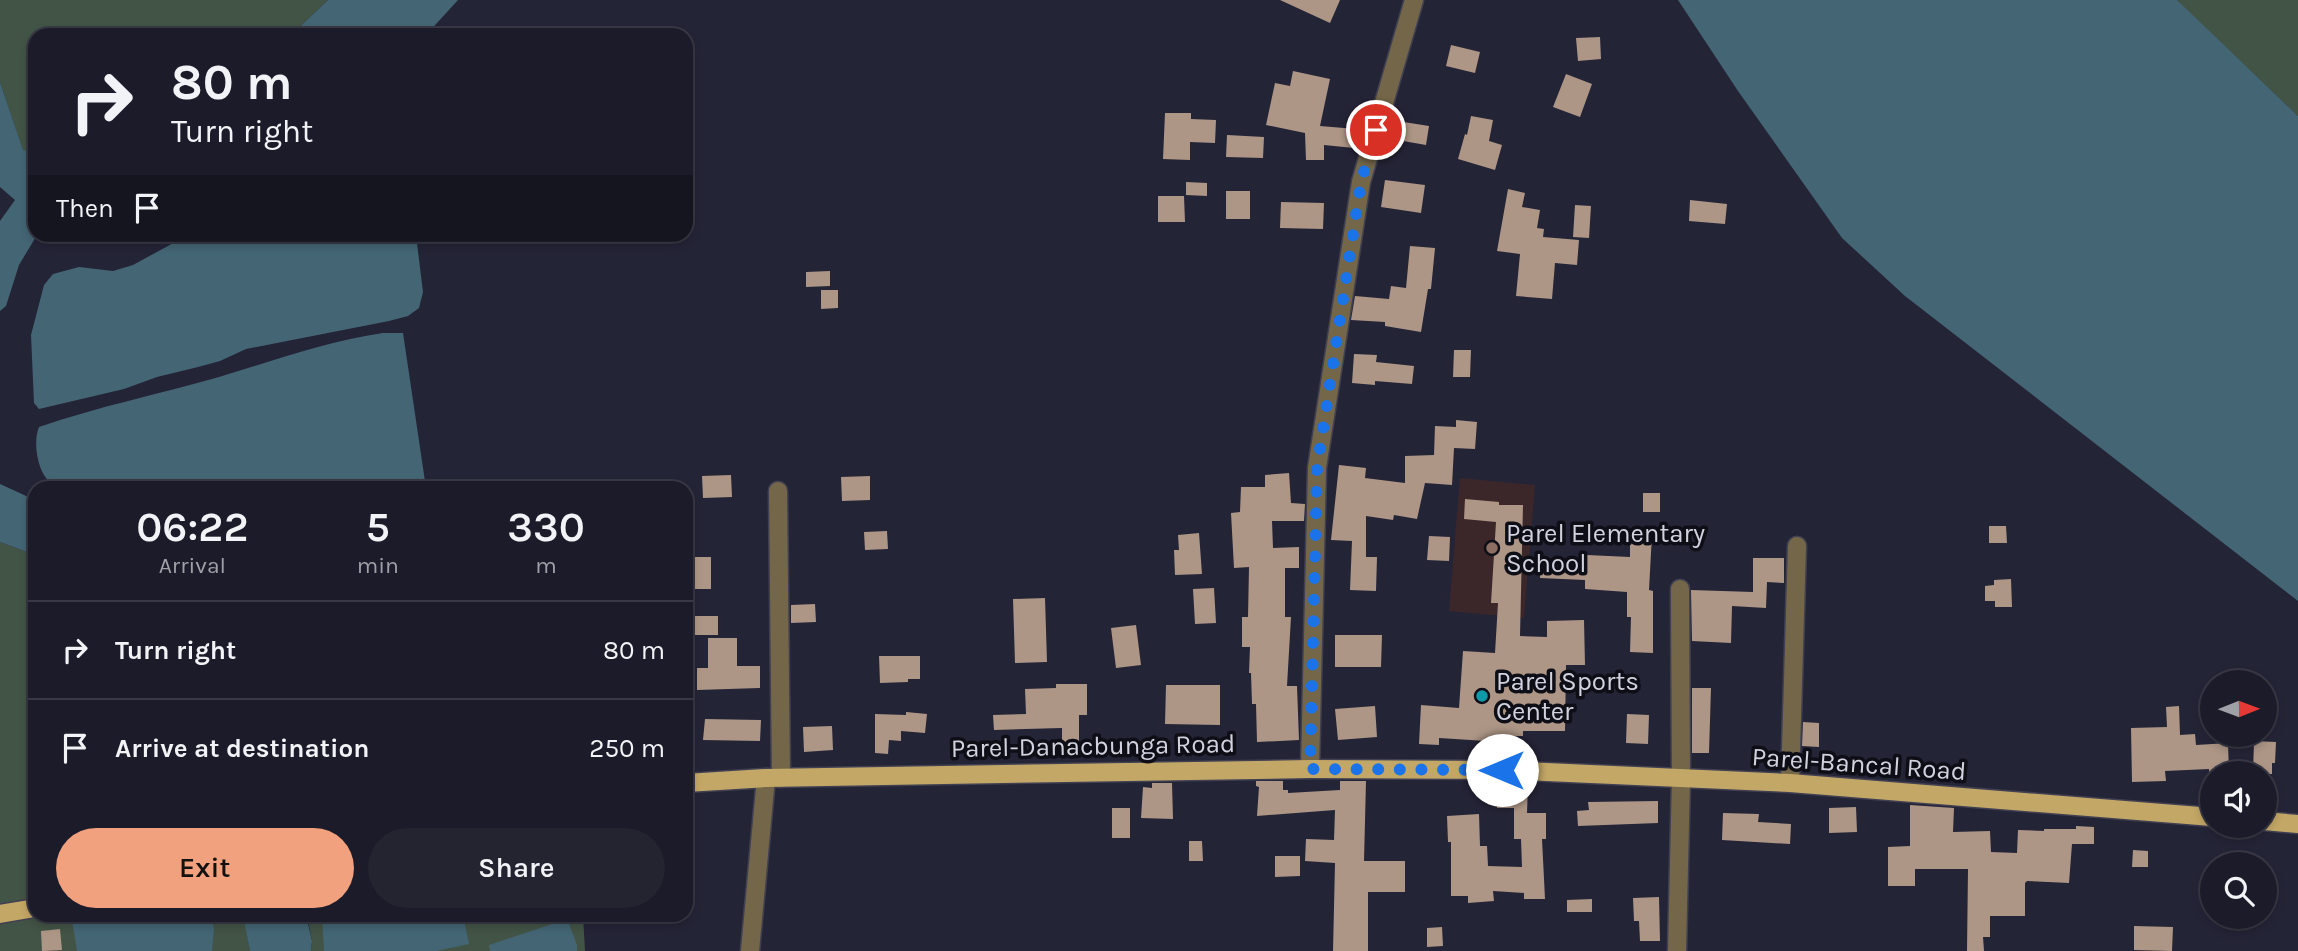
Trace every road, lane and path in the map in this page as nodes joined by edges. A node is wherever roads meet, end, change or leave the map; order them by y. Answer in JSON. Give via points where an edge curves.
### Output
{"nodes":[{"id":1,"x":1414,"y":0,"type":"edge"},
{"id":2,"x":778,"y":491,"type":"dead end"},
{"id":3,"x":1797,"y":546,"type":"dead end"},
{"id":4,"x":1680,"y":589,"type":"dead end"},
{"id":5,"x":1310,"y":769,"type":"junction"},
{"id":6,"x":1502,"y":770,"type":"joint"},
{"id":7,"x":774,"y":778,"type":"junction"},
{"id":8,"x":1681,"y":779,"type":"junction"},
{"id":9,"x":693,"y":783,"type":"edge"},
{"id":10,"x":1790,"y":783,"type":"junction"},
{"id":11,"x":2200,"y":816,"type":"edge"},
{"id":12,"x":2277,"y":822,"type":"edge"},
{"id":13,"x":2298,"y":824,"type":"edge"},
{"id":14,"x":28,"y":909,"type":"edge"},
{"id":15,"x":0,"y":914,"type":"edge"},
{"id":16,"x":750,"y":951,"type":"edge"},
{"id":17,"x":1677,"y":951,"type":"edge"}],
"edges":[{"from":1,"to":5,"type":"street","via":[[1361,182],[1317,468]]},
{"from":2,"to":7,"type":"street"},
{"from":3,"to":10,"type":"street"},
{"from":4,"to":8,"type":"street"},
{"from":5,"to":6,"type":"main road","name":"Parel-Danacbunga Road"},
{"from":5,"to":7,"type":"main road","name":"Parel-Danacbunga Road"},
{"from":6,"to":8,"type":"main road","name":"Parel-Bancal Road"},
{"from":7,"to":9,"type":"main road","name":"Parel-Danacbunga Road"},
{"from":7,"to":16,"type":"street"},
{"from":8,"to":10,"type":"main road","name":"Parel-Bancal Road"},
{"from":8,"to":17,"type":"street"},
{"from":10,"to":11,"type":"main road","name":"Parel-Bancal Road"},
{"from":12,"to":13,"type":"main road"},
{"from":14,"to":15,"type":"main road"}]}
